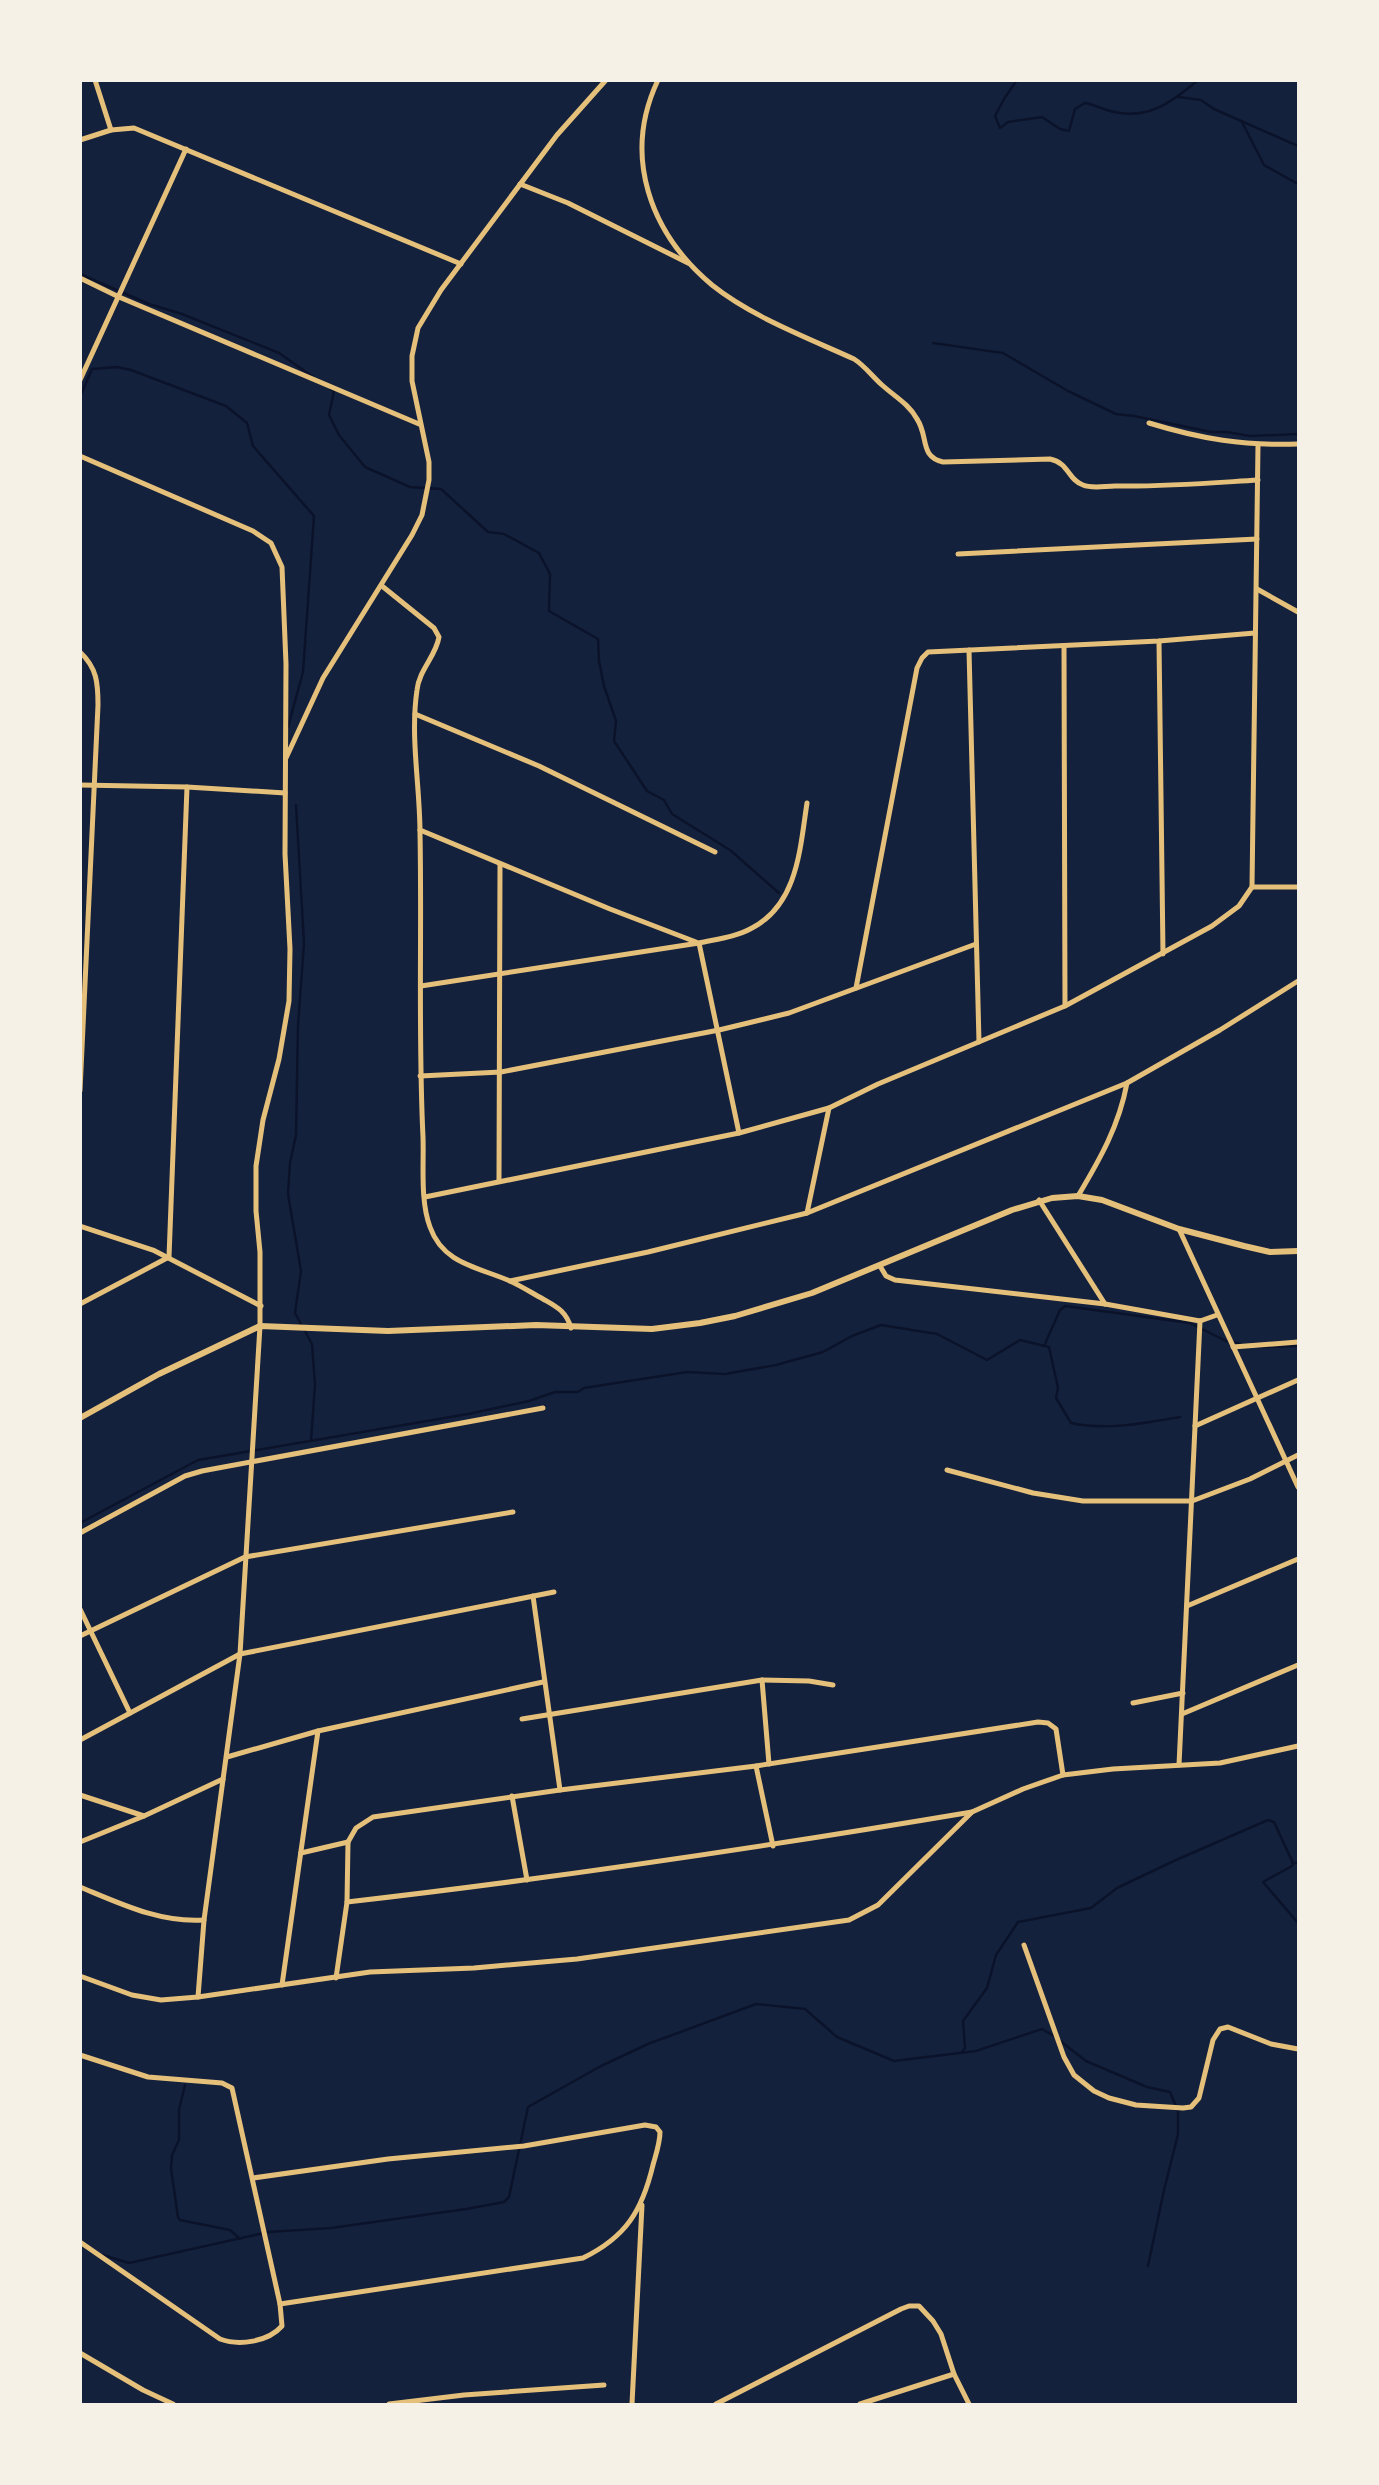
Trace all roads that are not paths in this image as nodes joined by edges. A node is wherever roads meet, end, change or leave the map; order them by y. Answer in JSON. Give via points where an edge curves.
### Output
{"nodes":[{"id":1,"x":95,"y":80,"type":"edge"},
{"id":2,"x":606,"y":80,"type":"edge"},
{"id":3,"x":657,"y":80,"type":"edge"},
{"id":4,"x":111,"y":130,"type":"junction"},
{"id":5,"x":80,"y":141,"type":"edge"},
{"id":6,"x":186,"y":149,"type":"junction"},
{"id":7,"x":520,"y":184,"type":"junction"},
{"id":8,"x":461,"y":264,"type":"junction"},
{"id":9,"x":690,"y":264,"type":"junction"},
{"id":10,"x":80,"y":278,"type":"edge"},
{"id":11,"x":119,"y":297,"type":"junction"},
{"id":12,"x":80,"y":380,"type":"edge"},
{"id":13,"x":419,"y":424,"type":"junction"},
{"id":14,"x":1149,"y":424,"type":"dead end"},
{"id":15,"x":1298,"y":444,"type":"edge"},
{"id":16,"x":1258,"y":445,"type":"junction"},
{"id":17,"x":80,"y":456,"type":"edge"},
{"id":18,"x":1258,"y":480,"type":"junction"},
{"id":19,"x":1257,"y":539,"type":"junction"},
{"id":20,"x":958,"y":554,"type":"dead end"},
{"id":21,"x":382,"y":586,"type":"junction"},
{"id":22,"x":1257,"y":589,"type":"junction"},
{"id":23,"x":1298,"y":612,"type":"edge"},
{"id":24,"x":1255,"y":634,"type":"junction"},
{"id":25,"x":1159,"y":641,"type":"junction"},
{"id":26,"x":1064,"y":646,"type":"junction"},
{"id":27,"x":970,"y":650,"type":"junction"},
{"id":28,"x":80,"y":652,"type":"edge"},
{"id":29,"x":415,"y":714,"type":"junction"},
{"id":30,"x":285,"y":762,"type":"junction"},
{"id":31,"x":80,"y":785,"type":"edge"},
{"id":32,"x":94,"y":786,"type":"junction"},
{"id":33,"x":187,"y":787,"type":"junction"},
{"id":34,"x":285,"y":790,"type":"junction"},
{"id":35,"x":807,"y":803,"type":"dead end"},
{"id":36,"x":420,"y":830,"type":"junction"},
{"id":37,"x":715,"y":852,"type":"dead end"},
{"id":38,"x":500,"y":864,"type":"junction"},
{"id":39,"x":1252,"y":887,"type":"junction"},
{"id":40,"x":1298,"y":887,"type":"edge"},
{"id":41,"x":699,"y":943,"type":"junction"},
{"id":42,"x":976,"y":944,"type":"junction"},
{"id":43,"x":1163,"y":954,"type":"junction"},
{"id":44,"x":502,"y":973,"type":"junction"},
{"id":45,"x":1298,"y":981,"type":"edge"},
{"id":46,"x":421,"y":986,"type":"junction"},
{"id":47,"x":856,"y":988,"type":"junction"},
{"id":48,"x":1065,"y":1006,"type":"junction"},
{"id":49,"x":719,"y":1030,"type":"junction"},
{"id":50,"x":979,"y":1042,"type":"junction"},
{"id":51,"x":501,"y":1072,"type":"junction"},
{"id":52,"x":420,"y":1076,"type":"junction"},
{"id":53,"x":1127,"y":1083,"type":"junction"},
{"id":54,"x":80,"y":1091,"type":"edge"},
{"id":55,"x":829,"y":1108,"type":"junction"},
{"id":56,"x":739,"y":1133,"type":"junction"},
{"id":57,"x":499,"y":1181,"type":"junction"},
{"id":58,"x":1078,"y":1196,"type":"junction"},
{"id":59,"x":425,"y":1197,"type":"junction"},
{"id":60,"x":1039,"y":1200,"type":"junction"},
{"id":61,"x":807,"y":1213,"type":"junction"},
{"id":62,"x":80,"y":1226,"type":"edge"},
{"id":63,"x":1179,"y":1229,"type":"junction"},
{"id":64,"x":1298,"y":1251,"type":"edge"},
{"id":65,"x":169,"y":1257,"type":"junction"},
{"id":66,"x":880,"y":1266,"type":"junction"},
{"id":67,"x":510,"y":1281,"type":"junction"},
{"id":68,"x":80,"y":1304,"type":"edge"},
{"id":69,"x":1105,"y":1304,"type":"junction"},
{"id":70,"x":261,"y":1306,"type":"junction"},
{"id":71,"x":1217,"y":1315,"type":"junction"},
{"id":72,"x":1200,"y":1321,"type":"junction"},
{"id":73,"x":260,"y":1326,"type":"junction"},
{"id":74,"x":571,"y":1328,"type":"junction"},
{"id":75,"x":1298,"y":1342,"type":"edge"},
{"id":76,"x":1233,"y":1347,"type":"junction"},
{"id":77,"x":1298,"y":1380,"type":"edge"},
{"id":78,"x":1257,"y":1398,"type":"junction"},
{"id":79,"x":543,"y":1408,"type":"dead end"},
{"id":80,"x":80,"y":1418,"type":"edge"},
{"id":81,"x":1195,"y":1426,"type":"junction"},
{"id":82,"x":1298,"y":1455,"type":"edge"},
{"id":83,"x":1286,"y":1461,"type":"junction"},
{"id":84,"x":250,"y":1463,"type":"junction"},
{"id":85,"x":947,"y":1470,"type":"dead end"},
{"id":86,"x":1298,"y":1487,"type":"edge"},
{"id":87,"x":1192,"y":1502,"type":"junction"},
{"id":88,"x":513,"y":1512,"type":"dead end"},
{"id":89,"x":80,"y":1533,"type":"edge"},
{"id":90,"x":245,"y":1557,"type":"junction"},
{"id":91,"x":1298,"y":1559,"type":"edge"},
{"id":92,"x":554,"y":1592,"type":"dead end"},
{"id":93,"x":533,"y":1596,"type":"junction"},
{"id":94,"x":1187,"y":1606,"type":"junction"},
{"id":95,"x":80,"y":1609,"type":"edge"},
{"id":96,"x":92,"y":1630,"type":"junction"},
{"id":97,"x":80,"y":1636,"type":"edge"},
{"id":98,"x":240,"y":1654,"type":"junction"},
{"id":99,"x":1298,"y":1665,"type":"edge"},
{"id":100,"x":762,"y":1680,"type":"junction"},
{"id":101,"x":543,"y":1682,"type":"junction"},
{"id":102,"x":833,"y":1685,"type":"dead end"},
{"id":103,"x":1183,"y":1693,"type":"junction"},
{"id":104,"x":1132,"y":1703,"type":"dead end"},
{"id":105,"x":131,"y":1713,"type":"junction"},
{"id":106,"x":1182,"y":1714,"type":"junction"},
{"id":107,"x":549,"y":1715,"type":"junction"},
{"id":108,"x":522,"y":1719,"type":"dead end"},
{"id":109,"x":318,"y":1731,"type":"junction"},
{"id":110,"x":80,"y":1740,"type":"edge"},
{"id":111,"x":1298,"y":1746,"type":"edge"},
{"id":112,"x":227,"y":1757,"type":"junction"},
{"id":113,"x":769,"y":1764,"type":"junction"},
{"id":114,"x":1179,"y":1765,"type":"junction"},
{"id":115,"x":756,"y":1766,"type":"junction"},
{"id":116,"x":1063,"y":1775,"type":"junction"},
{"id":117,"x":223,"y":1779,"type":"junction"},
{"id":118,"x":560,"y":1790,"type":"junction"},
{"id":119,"x":80,"y":1796,"type":"edge"},
{"id":120,"x":512,"y":1797,"type":"junction"},
{"id":121,"x":972,"y":1812,"type":"junction"},
{"id":122,"x":144,"y":1816,"type":"junction"},
{"id":123,"x":80,"y":1842,"type":"edge"},
{"id":124,"x":348,"y":1842,"type":"junction"},
{"id":125,"x":773,"y":1846,"type":"junction"},
{"id":126,"x":301,"y":1853,"type":"junction"},
{"id":127,"x":527,"y":1880,"type":"junction"},
{"id":128,"x":80,"y":1888,"type":"edge"},
{"id":129,"x":347,"y":1902,"type":"junction"},
{"id":130,"x":204,"y":1920,"type":"junction"},
{"id":131,"x":1024,"y":1945,"type":"dead end"},
{"id":132,"x":80,"y":1976,"type":"edge"},
{"id":133,"x":337,"y":1978,"type":"junction"},
{"id":134,"x":282,"y":1986,"type":"junction"},
{"id":135,"x":198,"y":1997,"type":"junction"},
{"id":136,"x":1298,"y":2049,"type":"edge"},
{"id":137,"x":80,"y":2055,"type":"edge"},
{"id":138,"x":253,"y":2178,"type":"junction"},
{"id":139,"x":642,"y":2201,"type":"junction"},
{"id":140,"x":80,"y":2242,"type":"edge"},
{"id":141,"x":280,"y":2304,"type":"junction"},
{"id":142,"x":80,"y":2353,"type":"edge"},
{"id":143,"x":954,"y":2374,"type":"junction"},
{"id":144,"x":604,"y":2385,"type":"dead end"},
{"id":145,"x":173,"y":2404,"type":"edge"},
{"id":146,"x":388,"y":2404,"type":"edge"},
{"id":147,"x":632,"y":2404,"type":"edge"},
{"id":148,"x":716,"y":2404,"type":"edge"},
{"id":149,"x":860,"y":2404,"type":"edge"},
{"id":150,"x":969,"y":2404,"type":"edge"}],
"edges":[{"from":1,"to":4,"type":"street"},
{"from":2,"to":7,"type":"street"},
{"from":3,"to":9,"type":"street","via":[[642,133],[645,183],[658,220]]},
{"from":4,"to":5,"type":"street"},
{"from":4,"to":6,"type":"street","via":[[134,128]]},
{"from":6,"to":8,"type":"street"},
{"from":6,"to":11,"type":"street"},
{"from":7,"to":8,"type":"street"},
{"from":7,"to":9,"type":"street"},
{"from":8,"to":13,"type":"street","via":[[426,313],[413,342],[412,381]]},
{"from":9,"to":18,"type":"street","via":[[741,304],[866,367],[911,409],[933,459],[1050,459],[1088,486]]},
{"from":10,"to":11,"type":"street"},
{"from":11,"to":12,"type":"street"},
{"from":11,"to":13,"type":"street"},
{"from":13,"to":21,"type":"street","via":[[429,462],[427,496],[412,535]]},
{"from":14,"to":16,"type":"street","via":[[1192,436]]},
{"from":15,"to":16,"type":"street"},
{"from":16,"to":18,"type":"street"},
{"from":17,"to":30,"type":"street","via":[[271,543],[282,567]]},
{"from":18,"to":19,"type":"street"},
{"from":19,"to":20,"type":"street"},
{"from":19,"to":22,"type":"street"},
{"from":21,"to":29,"type":"street","via":[[439,637],[419,678]]},
{"from":21,"to":30,"type":"street","via":[[323,678]]},
{"from":22,"to":23,"type":"street"},
{"from":22,"to":24,"type":"street"},
{"from":24,"to":25,"type":"street"},
{"from":24,"to":39,"type":"street"},
{"from":25,"to":26,"type":"street"},
{"from":25,"to":43,"type":"street"},
{"from":26,"to":27,"type":"street"},
{"from":26,"to":48,"type":"street"},
{"from":27,"to":42,"type":"street"},
{"from":27,"to":47,"type":"street","via":[[928,652],[917,668]]},
{"from":28,"to":32,"type":"street","via":[[92,664],[98,685]]},
{"from":29,"to":36,"type":"street"},
{"from":29,"to":37,"type":"street","via":[[549,770]]},
{"from":30,"to":34,"type":"street"},
{"from":31,"to":32,"type":"street"},
{"from":32,"to":33,"type":"street"},
{"from":32,"to":54,"type":"street"},
{"from":33,"to":34,"type":"street"},
{"from":33,"to":65,"type":"street"},
{"from":34,"to":70,"type":"street","via":[[289,1001],[256,1166]]},
{"from":35,"to":41,"type":"street","via":[[798,863],[785,897],[751,929]]},
{"from":36,"to":38,"type":"street"},
{"from":36,"to":46,"type":"street"},
{"from":38,"to":41,"type":"street"},
{"from":38,"to":44,"type":"street"},
{"from":39,"to":40,"type":"street"},
{"from":39,"to":43,"type":"street","via":[[1230,915]]},
{"from":41,"to":44,"type":"street"},
{"from":41,"to":49,"type":"street"},
{"from":42,"to":47,"type":"street"},
{"from":42,"to":50,"type":"street"},
{"from":43,"to":48,"type":"street"},
{"from":44,"to":46,"type":"street"},
{"from":44,"to":51,"type":"street"},
{"from":45,"to":53,"type":"street"},
{"from":46,"to":52,"type":"street"},
{"from":47,"to":49,"type":"street","via":[[789,1013]]},
{"from":48,"to":50,"type":"street"},
{"from":49,"to":51,"type":"street"},
{"from":49,"to":56,"type":"street"},
{"from":50,"to":55,"type":"street"},
{"from":51,"to":52,"type":"street"},
{"from":51,"to":57,"type":"street"},
{"from":52,"to":59,"type":"street"},
{"from":53,"to":58,"type":"street","via":[[1113,1134]]},
{"from":53,"to":61,"type":"street"},
{"from":55,"to":56,"type":"street"},
{"from":55,"to":61,"type":"street"},
{"from":56,"to":57,"type":"street"},
{"from":57,"to":59,"type":"street"},
{"from":58,"to":60,"type":"street"},
{"from":58,"to":63,"type":"street","via":[[1102,1200]]},
{"from":59,"to":67,"type":"street","via":[[430,1228],[445,1251],[465,1265]]},
{"from":60,"to":66,"type":"street"},
{"from":60,"to":69,"type":"street"},
{"from":61,"to":67,"type":"street"},
{"from":62,"to":65,"type":"street"},
{"from":63,"to":64,"type":"street","via":[[1259,1250]]},
{"from":63,"to":71,"type":"street"},
{"from":65,"to":68,"type":"street"},
{"from":65,"to":70,"type":"street"},
{"from":66,"to":69,"type":"street","via":[[895,1280]]},
{"from":66,"to":74,"type":"street","via":[[811,1293],[712,1321],[652,1329]]},
{"from":67,"to":74,"type":"street","via":[[565,1312]]},
{"from":69,"to":72,"type":"street"},
{"from":70,"to":73,"type":"street"},
{"from":71,"to":72,"type":"street"},
{"from":71,"to":76,"type":"street"},
{"from":72,"to":81,"type":"street"},
{"from":73,"to":74,"type":"street","via":[[388,1331],[536,1325]]},
{"from":73,"to":80,"type":"street"},
{"from":73,"to":84,"type":"street"},
{"from":75,"to":76,"type":"street"},
{"from":76,"to":78,"type":"street"},
{"from":77,"to":78,"type":"street"},
{"from":78,"to":81,"type":"street"},
{"from":78,"to":83,"type":"street"},
{"from":79,"to":84,"type":"street"},
{"from":81,"to":87,"type":"street"},
{"from":82,"to":83,"type":"street"},
{"from":83,"to":86,"type":"street"},
{"from":83,"to":87,"type":"street"},
{"from":84,"to":89,"type":"street","via":[[185,1476]]},
{"from":84,"to":90,"type":"street"},
{"from":85,"to":87,"type":"street","via":[[1073,1499]]},
{"from":87,"to":94,"type":"street"},
{"from":88,"to":90,"type":"street"},
{"from":90,"to":96,"type":"street"},
{"from":90,"to":98,"type":"street"},
{"from":91,"to":94,"type":"street"},
{"from":92,"to":93,"type":"street"},
{"from":93,"to":98,"type":"street"},
{"from":93,"to":101,"type":"street"},
{"from":94,"to":103,"type":"street"},
{"from":95,"to":96,"type":"street"},
{"from":96,"to":97,"type":"street"},
{"from":96,"to":105,"type":"street"},
{"from":98,"to":105,"type":"street"},
{"from":98,"to":112,"type":"street"},
{"from":99,"to":106,"type":"street"},
{"from":100,"to":102,"type":"street"},
{"from":100,"to":107,"type":"street"},
{"from":100,"to":113,"type":"street"},
{"from":101,"to":107,"type":"street"},
{"from":101,"to":109,"type":"street"},
{"from":103,"to":104,"type":"street"},
{"from":103,"to":106,"type":"street"},
{"from":105,"to":110,"type":"street"},
{"from":106,"to":114,"type":"street"},
{"from":107,"to":108,"type":"street"},
{"from":107,"to":118,"type":"street"},
{"from":109,"to":112,"type":"street"},
{"from":109,"to":126,"type":"street"},
{"from":111,"to":114,"type":"street","via":[[1220,1763]]},
{"from":112,"to":117,"type":"street"},
{"from":113,"to":115,"type":"street"},
{"from":113,"to":116,"type":"street","via":[[1043,1722],[1056,1729]]},
{"from":114,"to":116,"type":"street"},
{"from":115,"to":118,"type":"street"},
{"from":115,"to":125,"type":"street"},
{"from":116,"to":121,"type":"street"},
{"from":117,"to":122,"type":"street"},
{"from":117,"to":130,"type":"street"},
{"from":118,"to":120,"type":"street"},
{"from":119,"to":122,"type":"street"},
{"from":120,"to":124,"type":"street","via":[[373,1817],[362,1822]]},
{"from":120,"to":127,"type":"street"},
{"from":121,"to":125,"type":"street"},
{"from":121,"to":133,"type":"street","via":[[878,1905],[849,1920],[577,1958]]},
{"from":122,"to":123,"type":"street"},
{"from":124,"to":126,"type":"street"},
{"from":124,"to":129,"type":"street"},
{"from":125,"to":127,"type":"street"},
{"from":126,"to":134,"type":"street"},
{"from":127,"to":129,"type":"street"},
{"from":128,"to":130,"type":"street","via":[[169,1919]]},
{"from":129,"to":133,"type":"street"},
{"from":130,"to":135,"type":"street"},
{"from":131,"to":136,"type":"street","via":[[1069,2067],[1085,2085],[1109,2098],[1136,2105],[1191,2107],[1199,2098],[1213,2039],[1224,2028],[1271,2045]]},
{"from":132,"to":135,"type":"street","via":[[146,1998]]},
{"from":133,"to":134,"type":"street"},
{"from":134,"to":135,"type":"street"},
{"from":137,"to":138,"type":"street","via":[[148,2077],[230,2086]]},
{"from":138,"to":139,"type":"street","via":[[524,2146],[645,2125],[659,2129],[660,2137]]},
{"from":138,"to":141,"type":"street"},
{"from":139,"to":141,"type":"street","via":[[609,2244],[583,2258]]},
{"from":139,"to":147,"type":"street"},
{"from":140,"to":141,"type":"street","via":[[198,2326],[228,2342],[249,2343],[281,2329]]},
{"from":142,"to":145,"type":"street"},
{"from":143,"to":148,"type":"street","via":[[933,2321],[919,2306],[909,2306]]},
{"from":143,"to":149,"type":"street"},
{"from":143,"to":150,"type":"street"},
{"from":144,"to":146,"type":"street"}]}
